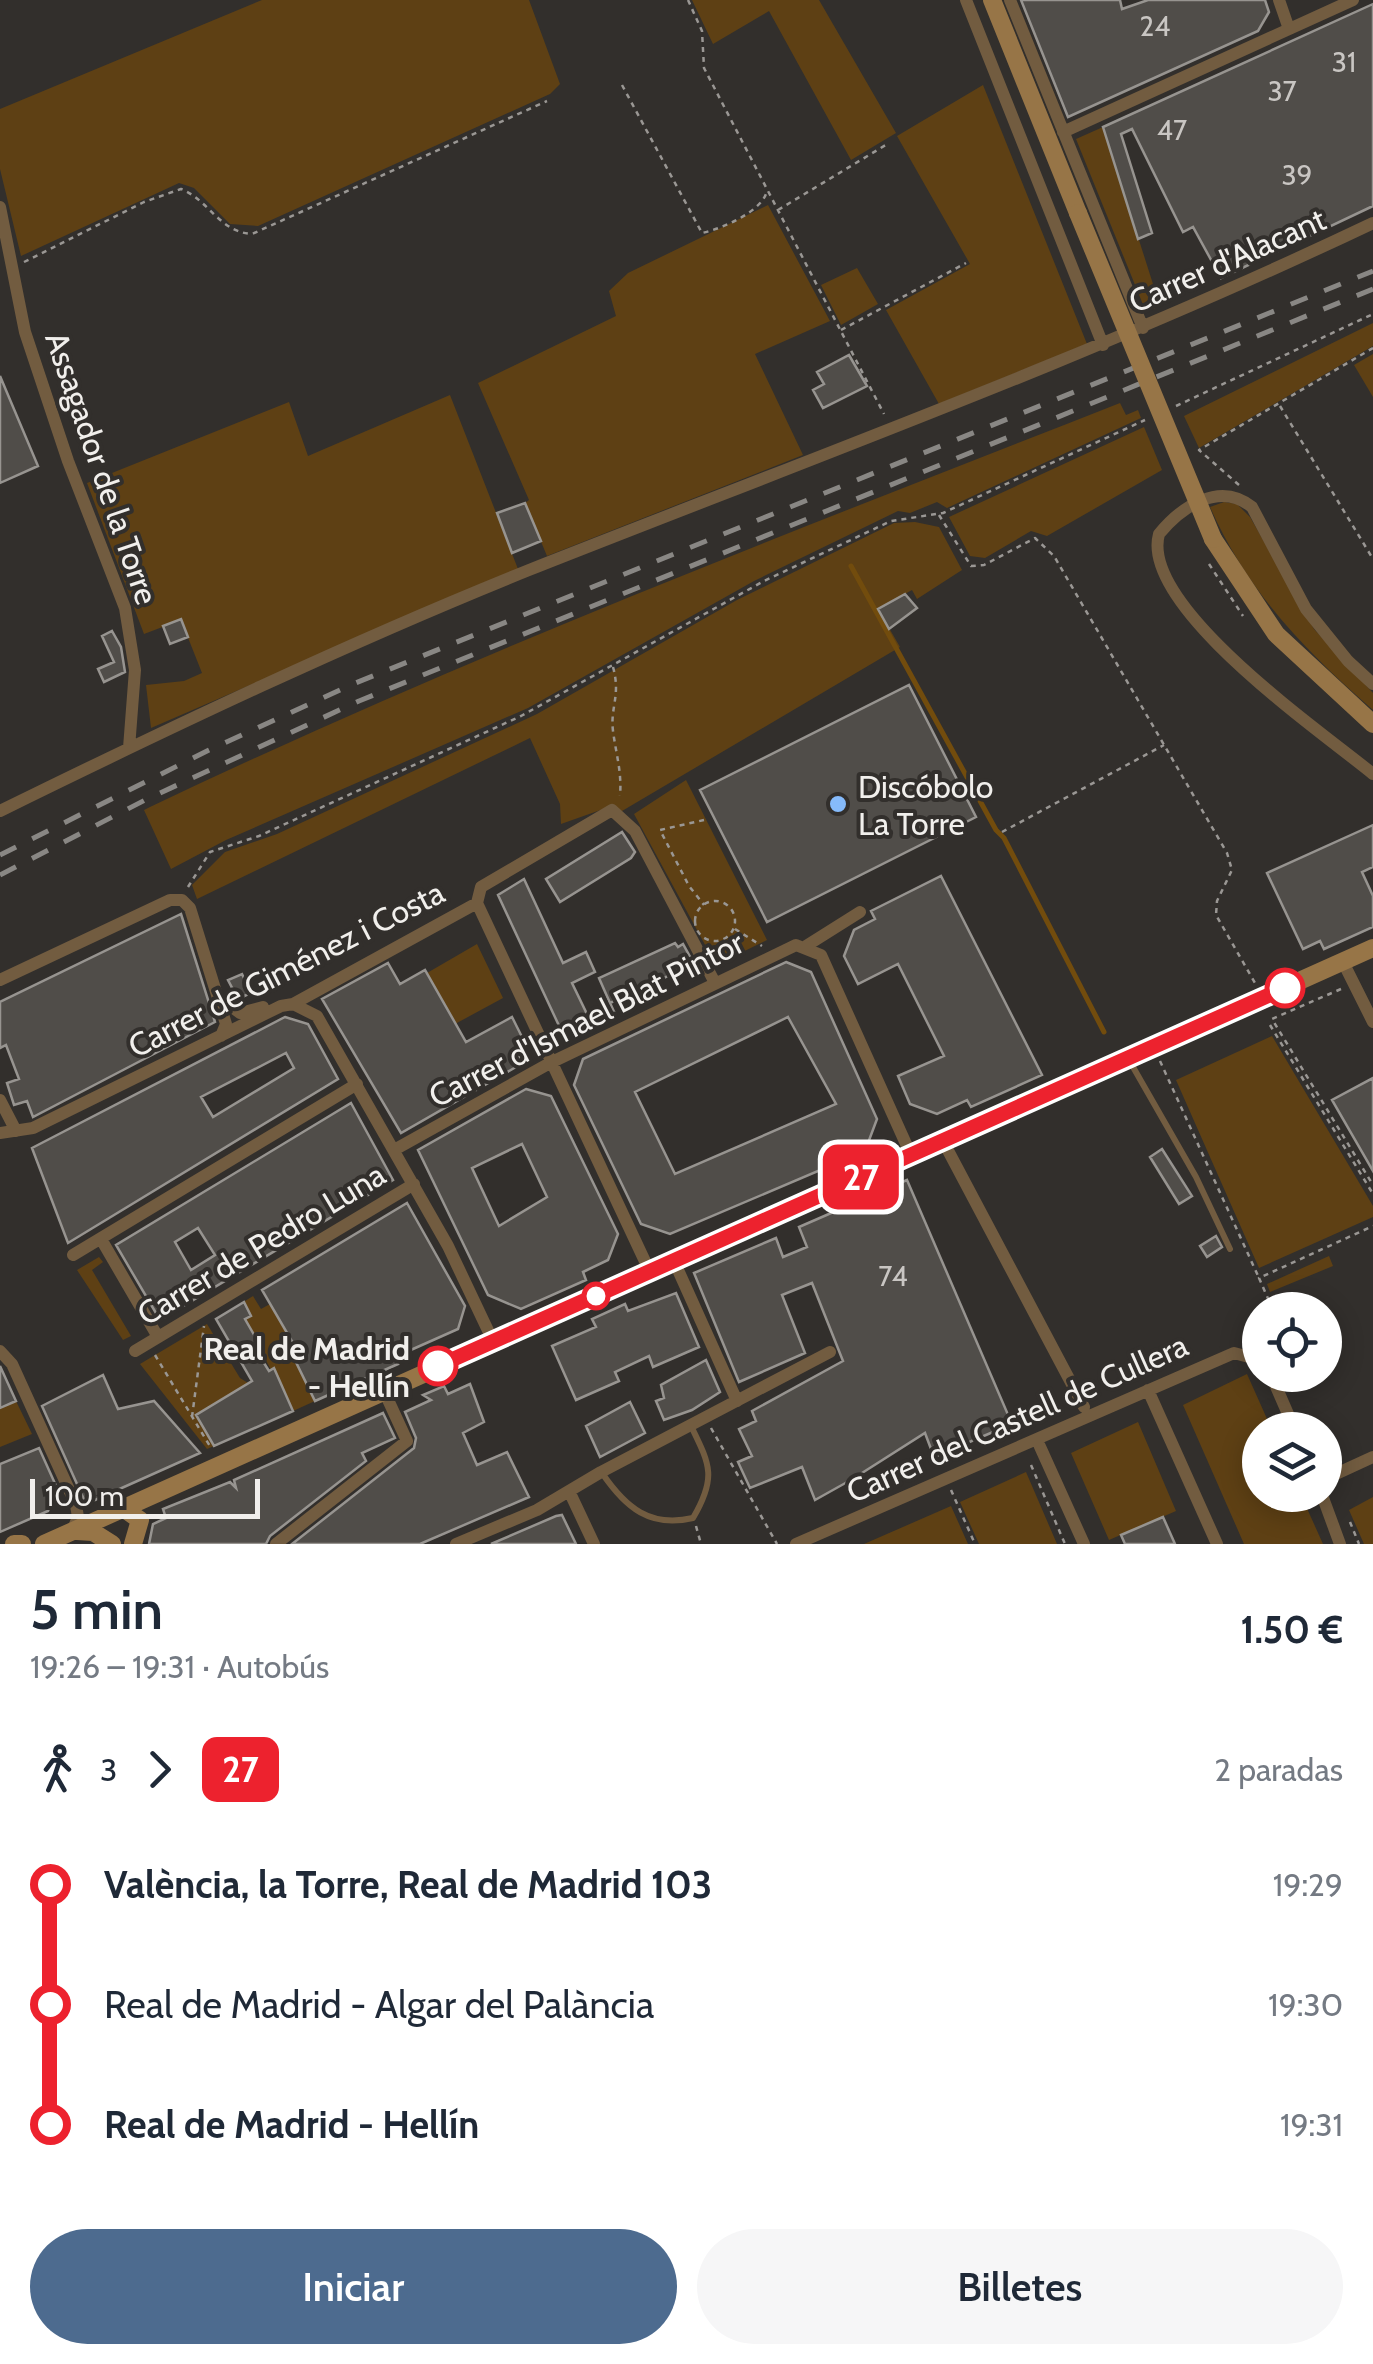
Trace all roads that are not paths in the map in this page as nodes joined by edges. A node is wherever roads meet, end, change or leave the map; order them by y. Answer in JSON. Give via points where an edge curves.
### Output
{"nodes":[{"id":1,"x":966,"y":0,"type":"edge"},
{"id":2,"x":992,"y":0,"type":"edge"},
{"id":3,"x":1010,"y":0,"type":"edge"},
{"id":4,"x":1279,"y":0,"type":"edge"},
{"id":5,"x":1353,"y":0,"type":"edge"},
{"id":6,"x":1289,"y":29,"type":"junction"},
{"id":7,"x":1063,"y":132,"type":"junction"},
{"id":8,"x":0,"y":207,"type":"edge"},
{"id":9,"x":1373,"y":223,"type":"edge"},
{"id":10,"x":1143,"y":328,"type":"junction"},
{"id":11,"x":1102,"y":345,"type":"junction"},
{"id":12,"x":1373,"y":684,"type":"edge"},
{"id":13,"x":1373,"y":724,"type":"edge"},
{"id":14,"x":129,"y":748,"type":"junction"},
{"id":15,"x":1373,"y":774,"type":"edge"},
{"id":16,"x":0,"y":811,"type":"edge"},
{"id":17,"x":477,"y":903,"type":"junction"},
{"id":18,"x":860,"y":912,"type":"dead end"},
{"id":19,"x":806,"y":946,"type":"junction"},
{"id":20,"x":1370,"y":950,"type":"edge"},
{"id":21,"x":1343,"y":962,"type":"junction"},
{"id":22,"x":0,"y":980,"type":"edge"},
{"id":23,"x":714,"y":981,"type":"junction"},
{"id":24,"x":217,"y":991,"type":"junction"},
{"id":25,"x":287,"y":1005,"type":"junction"},
{"id":26,"x":1373,"y":1022,"type":"edge"},
{"id":27,"x":217,"y":1039,"type":"junction"},
{"id":28,"x":1128,"y":1058,"type":"junction"},
{"id":29,"x":550,"y":1062,"type":"junction"},
{"id":30,"x":356,"y":1084,"type":"junction"},
{"id":31,"x":0,"y":1100,"type":"edge"},
{"id":32,"x":16,"y":1130,"type":"junction"},
{"id":33,"x":0,"y":1133,"type":"edge"},
{"id":34,"x":943,"y":1141,"type":"junction"},
{"id":35,"x":394,"y":1150,"type":"junction"},
{"id":36,"x":911,"y":1155,"type":"junction"},
{"id":37,"x":414,"y":1184,"type":"junction"},
{"id":38,"x":101,"y":1239,"type":"junction"},
{"id":39,"x":1230,"y":1249,"type":"dead end"},
{"id":40,"x":74,"y":1256,"type":"dead end"},
{"id":41,"x":674,"y":1261,"type":"junction"},
{"id":42,"x":650,"y":1272,"type":"junction"},
{"id":43,"x":154,"y":1340,"type":"junction"},
{"id":44,"x":493,"y":1341,"type":"junction"},
{"id":45,"x":0,"y":1351,"type":"edge"},
{"id":46,"x":136,"y":1351,"type":"dead end"},
{"id":47,"x":830,"y":1352,"type":"dead end"},
{"id":48,"x":1242,"y":1355,"type":"edge"},
{"id":49,"x":1148,"y":1390,"type":"junction"},
{"id":50,"x":384,"y":1391,"type":"junction"},
{"id":51,"x":736,"y":1401,"type":"junction"},
{"id":52,"x":1084,"y":1407,"type":"dead end"},
{"id":53,"x":690,"y":1425,"type":"junction"},
{"id":54,"x":1037,"y":1440,"type":"junction"},
{"id":55,"x":1373,"y":1458,"type":"edge"},
{"id":56,"x":601,"y":1472,"type":"junction"},
{"id":57,"x":1342,"y":1472,"type":"edge"},
{"id":58,"x":570,"y":1493,"type":"junction"},
{"id":59,"x":152,"y":1495,"type":"junction"},
{"id":60,"x":124,"y":1508,"type":"junction"},
{"id":61,"x":1328,"y":1512,"type":"edge"},
{"id":62,"x":100,"y":1537,"type":"edge"},
{"id":63,"x":134,"y":1538,"type":"edge"},
{"id":64,"x":44,"y":1543,"type":"edge"},
{"id":65,"x":14,"y":1544,"type":"edge"},
{"id":66,"x":22,"y":1544,"type":"edge"},
{"id":67,"x":276,"y":1544,"type":"edge"},
{"id":68,"x":456,"y":1544,"type":"edge"},
{"id":69,"x":594,"y":1544,"type":"edge"},
{"id":70,"x":796,"y":1544,"type":"edge"},
{"id":71,"x":1084,"y":1544,"type":"edge"},
{"id":72,"x":1217,"y":1544,"type":"edge"},
{"id":73,"x":1340,"y":1544,"type":"edge"}],
"edges":[{"from":1,"to":11,"type":"street"},
{"from":2,"to":13,"type":"street","bridge":true,"via":[[1213,539],[1276,634]]},
{"from":3,"to":7,"type":"street"},
{"from":4,"to":6,"type":"street"},
{"from":5,"to":6,"type":"street"},
{"from":6,"to":7,"type":"street"},
{"from":7,"to":10,"type":"street"},
{"from":8,"to":14,"type":"street","name":"Assagador de la Torre","via":[[31,350],[124,608],[135,670]]},
{"from":9,"to":10,"type":"street","name":"Carrer d'Alacant"},
{"from":10,"to":11,"type":"street","name":"Carrer d'Alacant"},
{"from":11,"to":14,"type":"street","name":"Carrer d'Alacant","via":[[524,572]]},
{"from":12,"to":15,"type":"street","via":[[1323,632],[1240,497],[1216,494],[1168,523],[1156,545],[1159,566],[1233,662]]},
{"from":14,"to":16,"type":"street","name":"Carrer d'Alacant"},
{"from":17,"to":23,"type":"street","name":"Carrer de Giménez i Costa","via":[[481,887],[607,812],[618,812]]},
{"from":17,"to":25,"type":"street","name":"Carrer de Giménez i Costa"},
{"from":17,"to":29,"type":"street"},
{"from":18,"to":19,"type":"street","name":"Carrer d'Ismael Blat Pintor"},
{"from":19,"to":23,"type":"street","name":"Carrer d'Ismael Blat Pintor"},
{"from":19,"to":36,"type":"street","via":[[821,955]]},
{"from":20,"to":21,"type":"street"},
{"from":21,"to":26,"type":"street"},
{"from":21,"to":28,"type":"street"},
{"from":22,"to":24,"type":"street","via":[[182,900]]},
{"from":23,"to":29,"type":"street","name":"Carrer d'Ismael Blat Pintor"},
{"from":24,"to":25,"type":"street","via":[[240,1013]]},
{"from":24,"to":27,"type":"street","via":[[226,1024]]},
{"from":25,"to":27,"type":"street","name":"Carrer de Giménez i Costa"},
{"from":25,"to":30,"type":"street","via":[[317,1016]]},
{"from":27,"to":32,"type":"street","name":"Carrer de Giménez i Costa"},
{"from":28,"to":34,"type":"street"},
{"from":28,"to":39,"type":"lane"},
{"from":29,"to":35,"type":"street","name":"Carrer d'Ismael Blat Pintor"},
{"from":29,"to":42,"type":"street"},
{"from":30,"to":35,"type":"street"},
{"from":30,"to":38,"type":"street"},
{"from":31,"to":32,"type":"street"},
{"from":32,"to":33,"type":"street","name":"Carrer de Giménez i Costa"},
{"from":34,"to":36,"type":"street"},
{"from":34,"to":52,"type":"street"},
{"from":35,"to":37,"type":"street"},
{"from":36,"to":41,"type":"street"},
{"from":37,"to":43,"type":"street","name":"Carrer de Pedro Luna"},
{"from":37,"to":44,"type":"street"},
{"from":38,"to":40,"type":"street"},
{"from":38,"to":43,"type":"street"},
{"from":41,"to":42,"type":"street"},
{"from":41,"to":51,"type":"street"},
{"from":42,"to":44,"type":"street"},
{"from":43,"to":46,"type":"street","name":"Carrer de Pedro Luna"},
{"from":44,"to":50,"type":"street"},
{"from":45,"to":62,"type":"street","via":[[12,1364],[78,1517]]},
{"from":47,"to":51,"type":"street"},
{"from":48,"to":49,"type":"street","name":"Carrer del Castell de Cullera"},
{"from":49,"to":54,"type":"street","name":"Carrer del Castell de Cullera"},
{"from":49,"to":72,"type":"street"},
{"from":50,"to":59,"type":"street"},
{"from":50,"to":67,"type":"street","via":[[407,1442]]},
{"from":51,"to":53,"type":"street"},
{"from":53,"to":56,"type":"street"},
{"from":53,"to":56,"type":"lane","via":[[711,1468],[694,1518],[671,1523],[641,1516]]},
{"from":54,"to":70,"type":"street","name":"Carrer del Castell de Cullera"},
{"from":54,"to":71,"type":"street"},
{"from":55,"to":57,"type":"street"},
{"from":56,"to":58,"type":"street"},
{"from":58,"to":68,"type":"street"},
{"from":58,"to":69,"type":"street"},
{"from":59,"to":60,"type":"street"},
{"from":59,"to":63,"type":"street"},
{"from":60,"to":62,"type":"street"},
{"from":60,"to":63,"type":"street","via":[[135,1512]]},
{"from":61,"to":73,"type":"street"},
{"from":62,"to":64,"type":"street"},
{"from":65,"to":66,"type":"street"}]}
